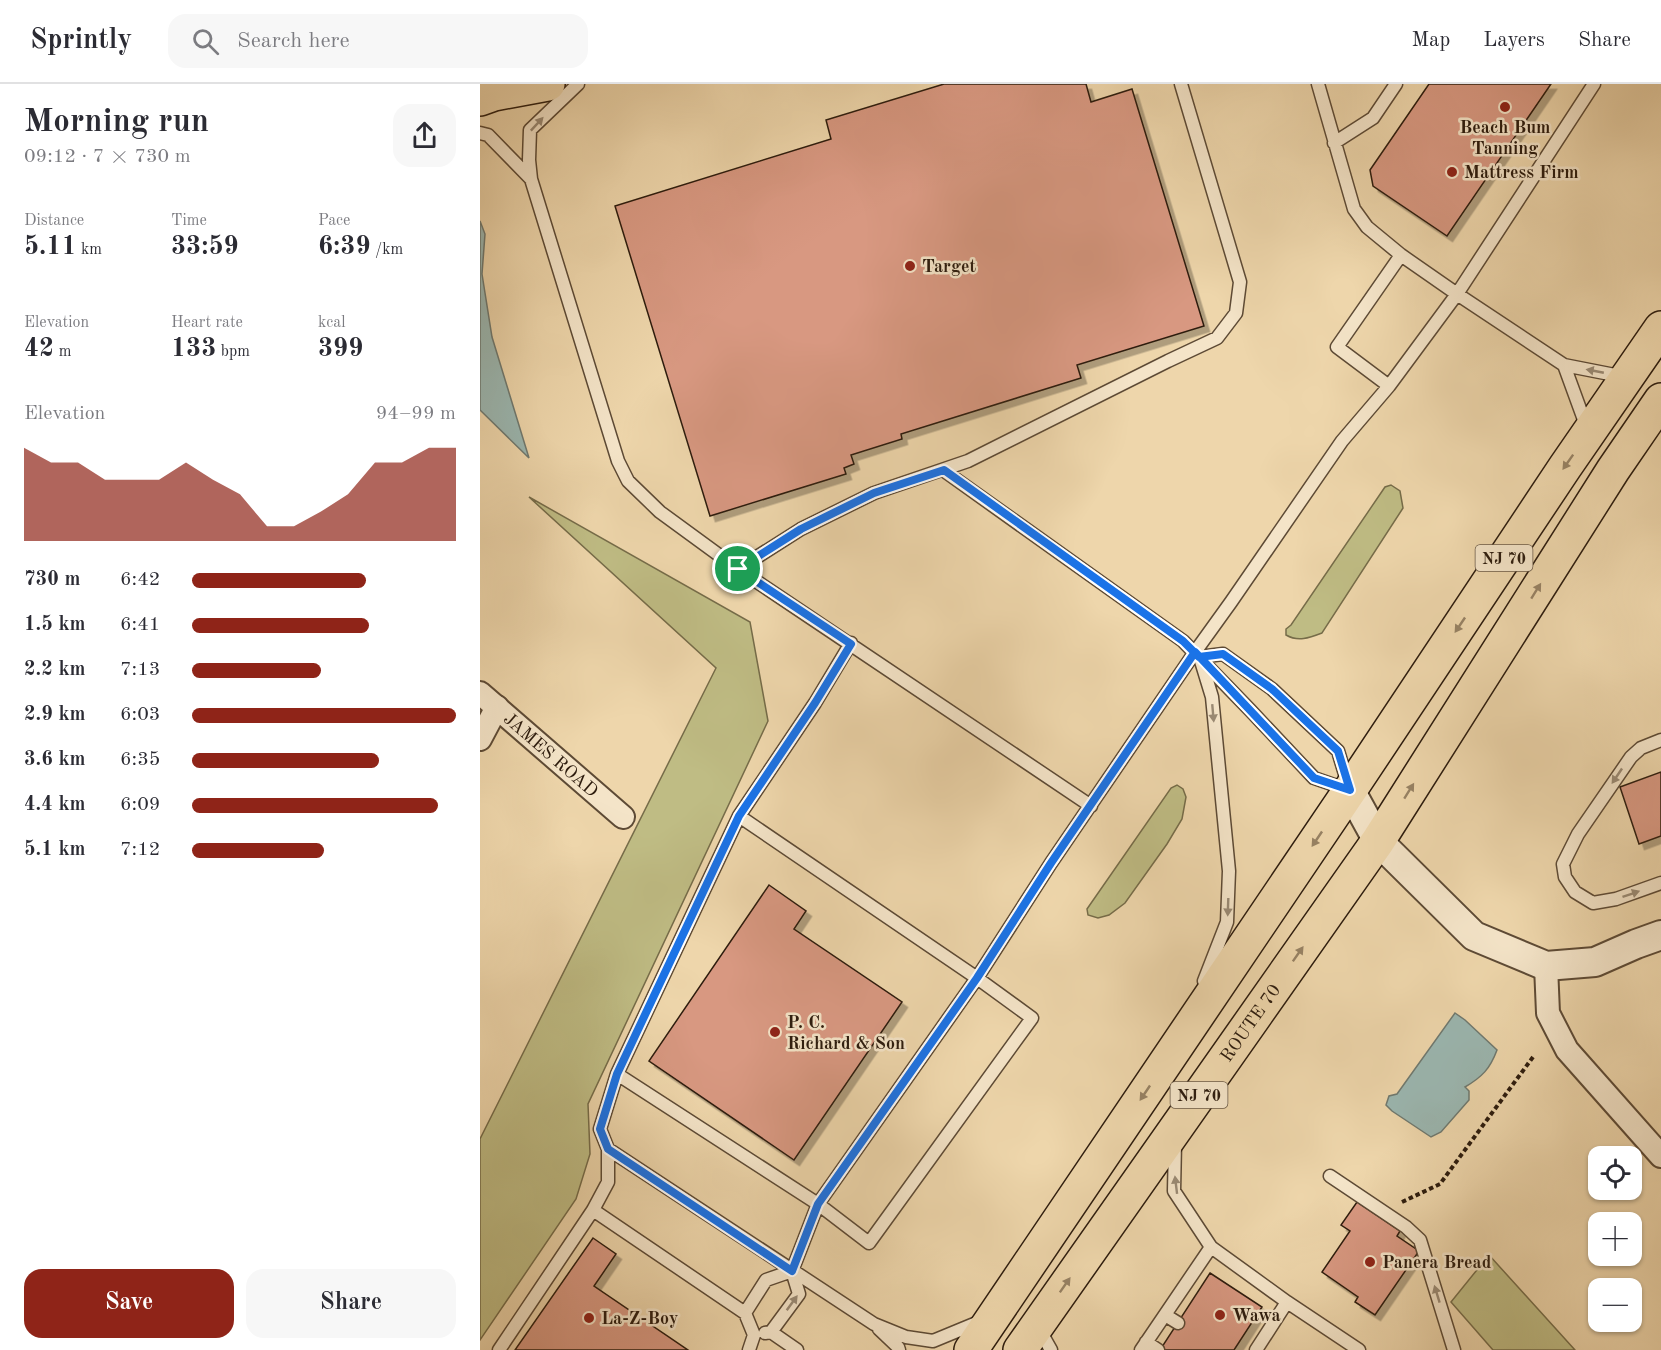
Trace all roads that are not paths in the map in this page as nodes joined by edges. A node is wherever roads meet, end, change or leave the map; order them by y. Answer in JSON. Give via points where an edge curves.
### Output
{"nodes":[{"id":1,"x":549,"y":84,"type":"edge"},
{"id":2,"x":578,"y":84,"type":"edge"},
{"id":3,"x":1181,"y":84,"type":"edge"},
{"id":4,"x":1318,"y":84,"type":"edge"},
{"id":5,"x":1396,"y":84,"type":"edge"},
{"id":6,"x":1594,"y":84,"type":"edge"},
{"id":7,"x":480,"y":99,"type":"edge"},
{"id":8,"x":480,"y":134,"type":"edge"},
{"id":9,"x":1334,"y":143,"type":"junction"},
{"id":10,"x":531,"y":179,"type":"junction"},
{"id":11,"x":1401,"y":255,"type":"junction"},
{"id":12,"x":1457,"y":294,"type":"junction"},
{"id":13,"x":1661,"y":328,"type":"edge"},
{"id":14,"x":1563,"y":364,"type":"junction"},
{"id":15,"x":1628,"y":377,"type":"junction"},
{"id":16,"x":1389,"y":386,"type":"junction"},
{"id":17,"x":1661,"y":400,"type":"edge"},
{"id":18,"x":1589,"y":433,"type":"junction"},
{"id":19,"x":944,"y":470,"type":"junction"},
{"id":20,"x":738,"y":569,"type":"junction"},
{"id":21,"x":851,"y":644,"type":"junction"},
{"id":22,"x":1197,"y":654,"type":"junction"},
{"id":23,"x":488,"y":700,"type":"edge"},
{"id":24,"x":480,"y":739,"type":"edge"},
{"id":25,"x":1661,"y":740,"type":"edge"},
{"id":26,"x":1350,"y":790,"type":"junction"},
{"id":27,"x":1091,"y":806,"type":"junction"},
{"id":28,"x":739,"y":816,"type":"junction"},
{"id":29,"x":623,"y":817,"type":"dead end"},
{"id":30,"x":1378,"y":841,"type":"junction"},
{"id":31,"x":1661,"y":884,"type":"edge"},
{"id":32,"x":1661,"y":935,"type":"edge"},
{"id":33,"x":1546,"y":966,"type":"junction"},
{"id":34,"x":977,"y":978,"type":"junction"},
{"id":35,"x":1178,"y":1045,"type":"junction"},
{"id":36,"x":617,"y":1074,"type":"junction"},
{"id":37,"x":1175,"y":1130,"type":"junction"},
{"id":38,"x":608,"y":1149,"type":"junction"},
{"id":39,"x":1661,"y":1156,"type":"edge"},
{"id":40,"x":1330,"y":1176,"type":"dead end"},
{"id":41,"x":818,"y":1204,"type":"junction"},
{"id":42,"x":592,"y":1210,"type":"junction"},
{"id":43,"x":1211,"y":1247,"type":"junction"},
{"id":44,"x":792,"y":1271,"type":"junction"},
{"id":45,"x":1287,"y":1302,"type":"junction"},
{"id":46,"x":744,"y":1313,"type":"junction"},
{"id":47,"x":1165,"y":1314,"type":"junction"},
{"id":48,"x":994,"y":1316,"type":"junction"},
{"id":49,"x":1178,"y":1323,"type":"dead end"},
{"id":50,"x":874,"y":1324,"type":"junction"},
{"id":51,"x":771,"y":1332,"type":"junction"},
{"id":52,"x":754,"y":1335,"type":"junction"},
{"id":53,"x":1036,"y":1342,"type":"edge"},
{"id":54,"x":1144,"y":1346,"type":"edge"},
{"id":55,"x":499,"y":1350,"type":"edge"},
{"id":56,"x":749,"y":1350,"type":"edge"},
{"id":57,"x":797,"y":1350,"type":"edge"},
{"id":58,"x":899,"y":1350,"type":"edge"},
{"id":59,"x":971,"y":1350,"type":"edge"},
{"id":60,"x":1158,"y":1350,"type":"edge"},
{"id":61,"x":1256,"y":1350,"type":"edge"},
{"id":62,"x":1359,"y":1350,"type":"edge"},
{"id":63,"x":1454,"y":1350,"type":"edge"}],
"edges":[{"from":1,"to":7,"type":"main road"},
{"from":10,"to":2,"type":"lane","one_way":true,"via":[[530,130]]},
{"from":3,"to":19,"type":"lane","via":[[1240,282],[1236,313],[1217,338],[968,462]]},
{"from":4,"to":9,"type":"lane"},
{"from":5,"to":9,"type":"lane","via":[[1373,118]]},
{"from":6,"to":12,"type":"lane"},
{"from":8,"to":10,"type":"lane","via":[[488,135]]},
{"from":9,"to":11,"type":"lane","via":[[1354,209],[1367,227]]},
{"from":10,"to":20,"type":"lane","via":[[618,461],[628,481],[660,512]]},
{"from":11,"to":12,"type":"lane"},
{"from":11,"to":16,"type":"lane","via":[[1336,347]]},
{"from":12,"to":14,"type":"lane"},
{"from":12,"to":16,"type":"lane"},
{"from":13,"to":15,"type":"main road","number":"NJ 70"},
{"from":15,"to":14,"type":"lane","one_way":true},
{"from":14,"to":18,"type":"lane"},
{"from":15,"to":18,"type":"main road","number":"NJ 70"},
{"from":16,"to":22,"type":"lane","via":[[1342,441]]},
{"from":30,"to":17,"type":"main road","number":"NJ 70","one_way":true},
{"from":18,"to":26,"type":"main road","number":"NJ 70","one_way":true},
{"from":19,"to":20,"type":"lane","via":[[874,493],[801,529]]},
{"from":19,"to":22,"type":"lane"},
{"from":20,"to":21,"type":"lane"},
{"from":21,"to":27,"type":"lane"},
{"from":21,"to":28,"type":"lane"},
{"from":22,"to":26,"type":"lane","via":[[1314,778]]},
{"from":22,"to":26,"type":"lane","via":[[1223,654],[1272,689],[1338,751]]},
{"from":22,"to":27,"type":"lane"},
{"from":22,"to":35,"type":"lane","one_way":true,"via":[[1212,697],[1229,871],[1227,922]]},
{"from":23,"to":24,"type":"street"},
{"from":23,"to":29,"type":"street","name":"JAMES ROAD"},
{"from":25,"to":31,"type":"lane","one_way":true,"via":[[1631,757],[1578,834],[1563,864],[1565,877],[1575,892],[1593,903]]},
{"from":26,"to":30,"type":"street"},
{"from":26,"to":35,"type":"main road","number":"NJ 70","one_way":true},
{"from":27,"to":34,"type":"lane"},
{"from":28,"to":34,"type":"lane"},
{"from":28,"to":36,"type":"lane"},
{"from":30,"to":33,"type":"street","via":[[1474,936]]},
{"from":37,"to":30,"type":"main road","name":"ROUTE 70","number":"NJ 70","one_way":true},
{"from":32,"to":33,"type":"street","via":[[1595,962]]},
{"from":33,"to":39,"type":"street","via":[[1548,1013],[1567,1050]]},
{"from":34,"to":41,"type":"lane"},
{"from":34,"to":41,"type":"lane","via":[[1032,1018],[869,1243]]},
{"from":35,"to":48,"type":"main road","number":"NJ 70","one_way":true},
{"from":36,"to":38,"type":"lane","via":[[600,1129]]},
{"from":36,"to":41,"type":"lane"},
{"from":43,"to":37,"type":"lane","one_way":true,"via":[[1174,1191]]},
{"from":53,"to":37,"type":"main road","name":"ROUTE 70","number":"NJ 70","one_way":true},
{"from":38,"to":42,"type":"lane","via":[[608,1182]]},
{"from":38,"to":44,"type":"lane"},
{"from":63,"to":40,"type":"lane","one_way":true,"via":[[1420,1240]]},
{"from":41,"to":44,"type":"lane"},
{"from":42,"to":46,"type":"lane"},
{"from":42,"to":55,"type":"lane"},
{"from":43,"to":45,"type":"lane"},
{"from":43,"to":47,"type":"lane"},
{"from":44,"to":46,"type":"lane","via":[[766,1280]]},
{"from":44,"to":50,"type":"lane"},
{"from":51,"to":44,"type":"lane","one_way":true,"via":[[799,1294]]},
{"from":45,"to":61,"type":"lane"},
{"from":45,"to":62,"type":"lane"},
{"from":46,"to":52,"type":"lane"},
{"from":47,"to":49,"type":"lane"},
{"from":47,"to":54,"type":"lane"},
{"from":48,"to":50,"type":"lane","via":[[933,1341],[906,1337]]},
{"from":48,"to":59,"type":"main road","number":"NJ 70"},
{"from":50,"to":58,"type":"lane"},
{"from":51,"to":52,"type":"lane"},
{"from":51,"to":57,"type":"lane"},
{"from":52,"to":56,"type":"lane"},
{"from":54,"to":60,"type":"lane"}]}
